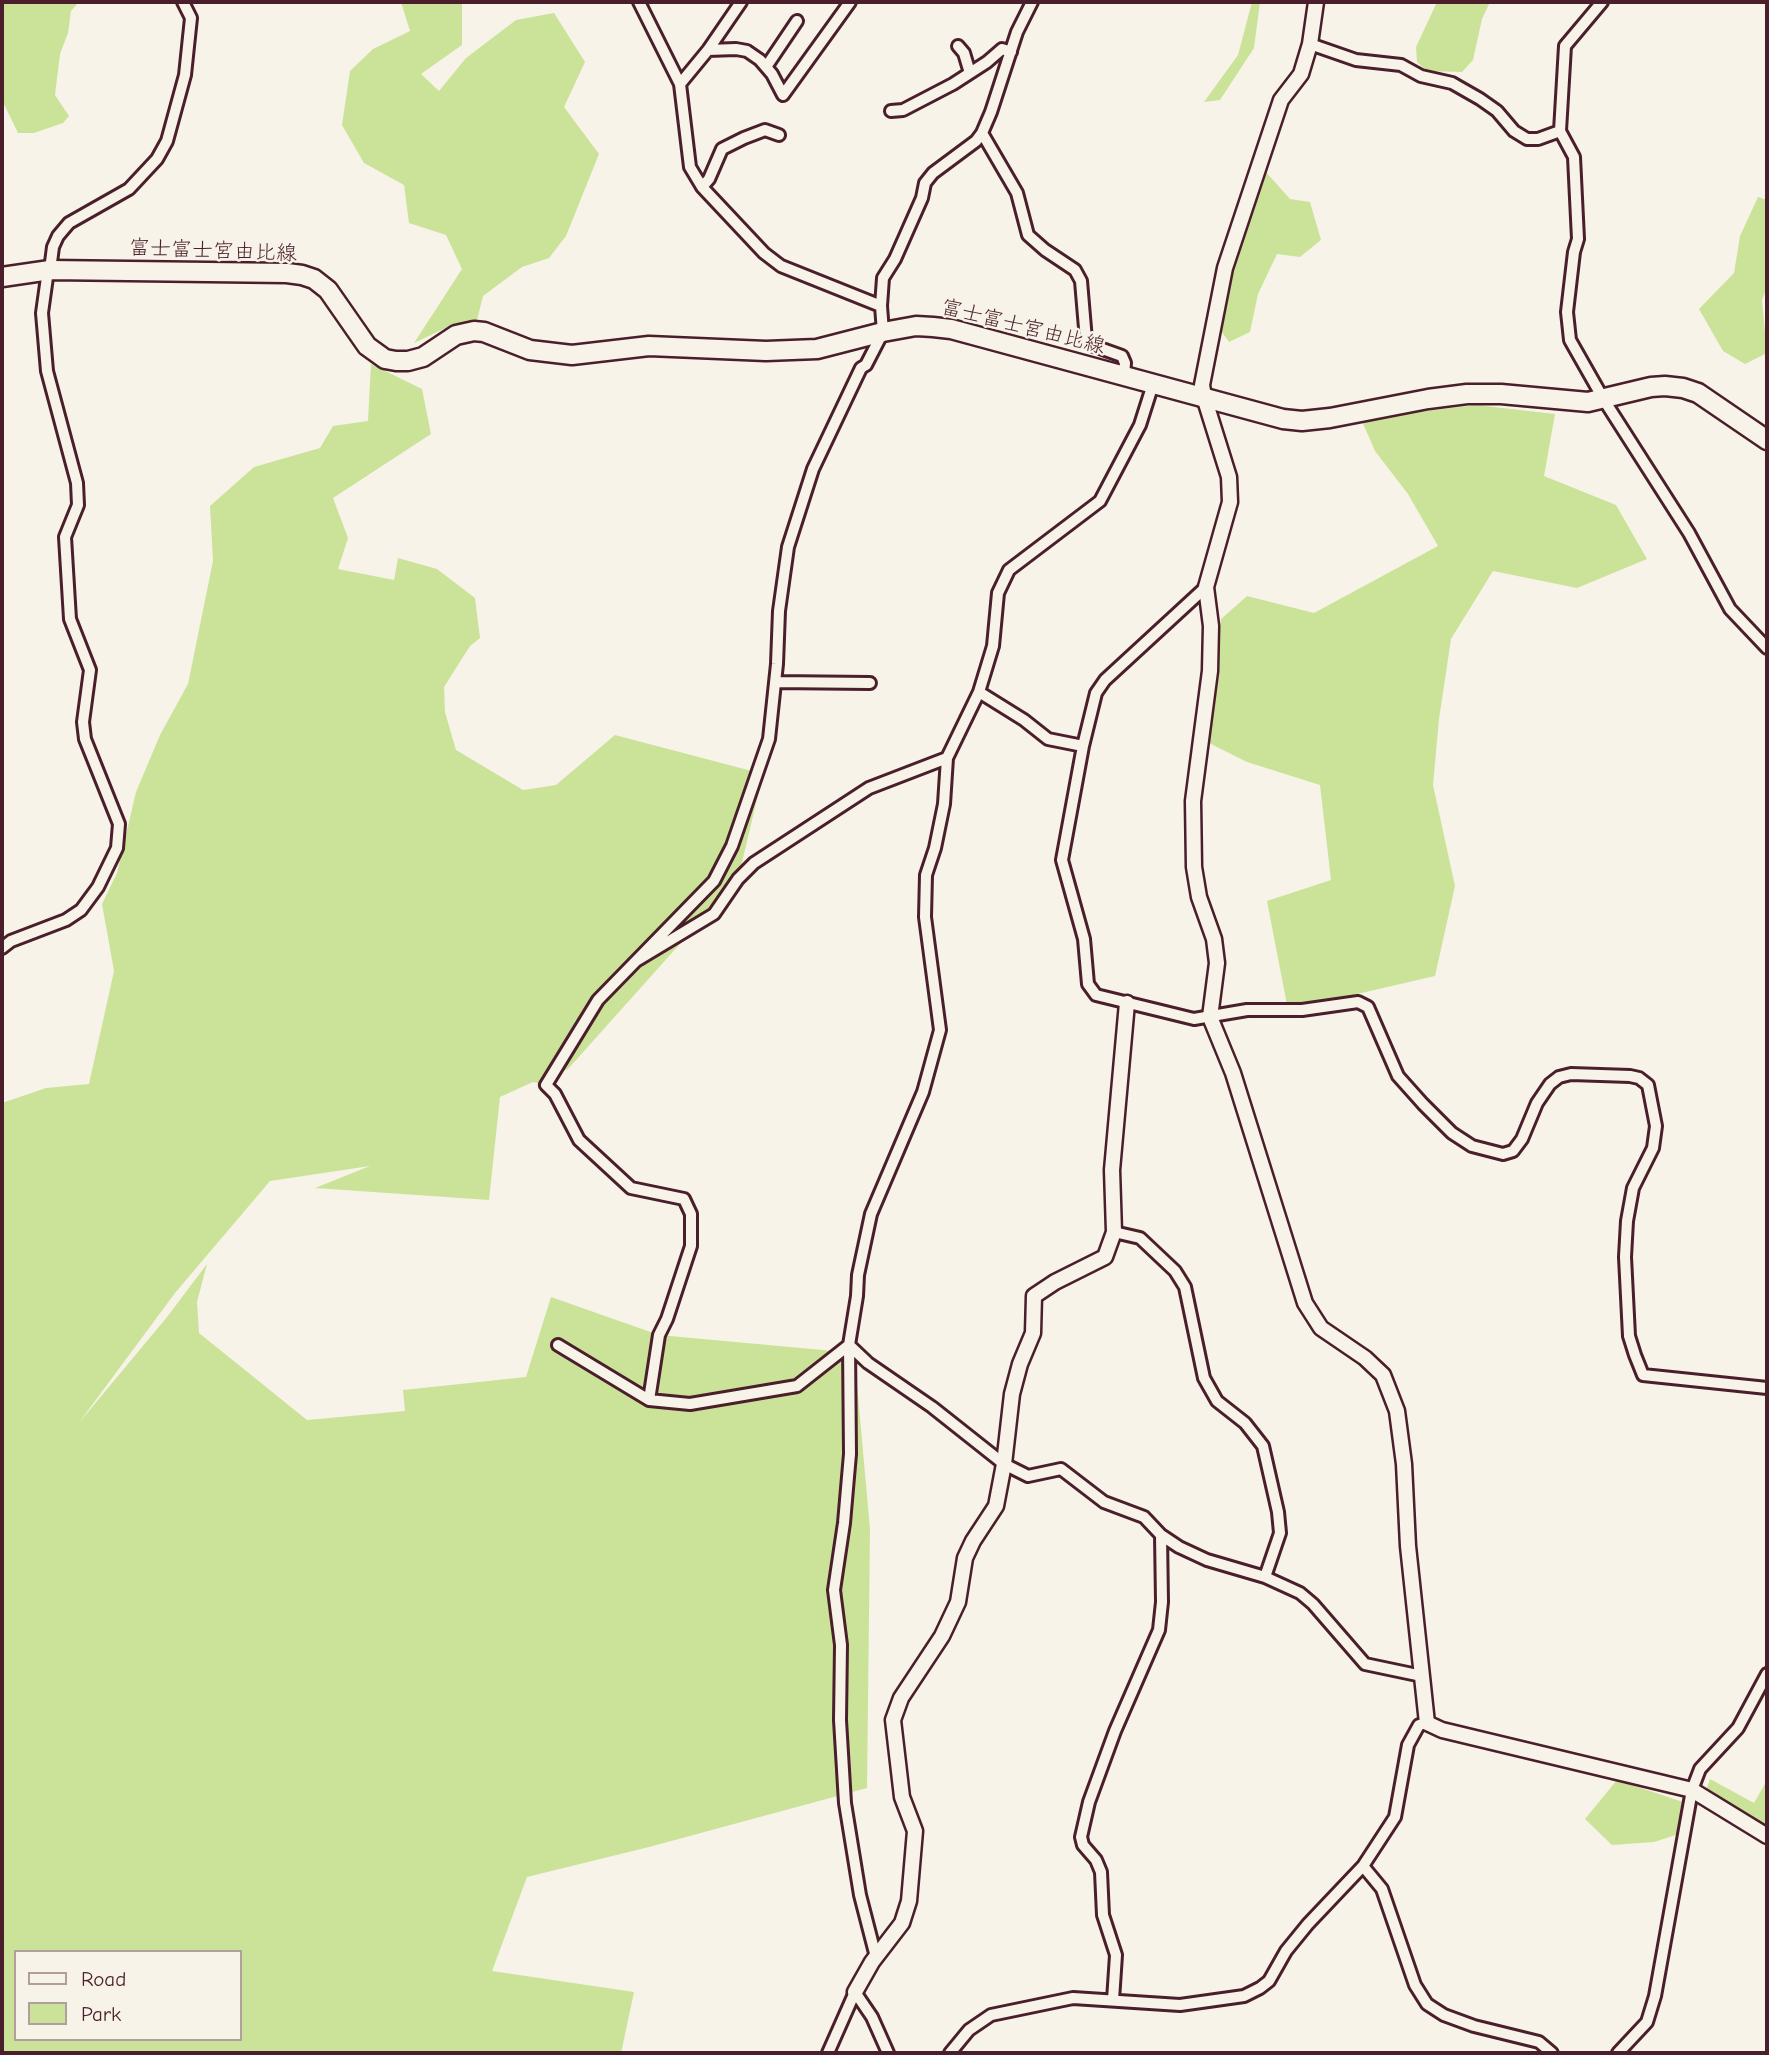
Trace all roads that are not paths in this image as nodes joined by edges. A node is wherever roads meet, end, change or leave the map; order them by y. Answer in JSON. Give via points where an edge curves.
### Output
{"nodes":[{"id":1,"x":183,"y":2,"type":"edge"},
{"id":2,"x":639,"y":2,"type":"edge"},
{"id":3,"x":741,"y":2,"type":"edge"},
{"id":4,"x":850,"y":2,"type":"edge"},
{"id":5,"x":1032,"y":2,"type":"edge"},
{"id":6,"x":1316,"y":2,"type":"edge"},
{"id":7,"x":1602,"y":2,"type":"edge"},
{"id":8,"x":797,"y":21,"type":"dead end"},
{"id":9,"x":1310,"y":44,"type":"junction"},
{"id":10,"x":958,"y":46,"type":"dead end"},
{"id":11,"x":708,"y":50,"type":"junction"},
{"id":12,"x":1011,"y":52,"type":"junction"},
{"id":13,"x":766,"y":67,"type":"junction"},
{"id":14,"x":971,"y":73,"type":"junction"},
{"id":15,"x":680,"y":84,"type":"junction"},
{"id":16,"x":891,"y":111,"type":"dead end"},
{"id":17,"x":1560,"y":131,"type":"junction"},
{"id":18,"x":982,"y":133,"type":"junction"},
{"id":19,"x":779,"y":135,"type":"dead end"},
{"id":20,"x":702,"y":187,"type":"junction"},
{"id":21,"x":49,"y":270,"type":"junction"},
{"id":22,"x":2,"y":277,"type":"edge"},
{"id":23,"x":881,"y":306,"type":"junction"},
{"id":24,"x":883,"y":332,"type":"junction"},
{"id":25,"x":1124,"y":376,"type":"junction"},
{"id":26,"x":1153,"y":384,"type":"junction"},
{"id":27,"x":1204,"y":397,"type":"junction"},
{"id":28,"x":1604,"y":400,"type":"junction"},
{"id":29,"x":1767,"y":440,"type":"edge"},
{"id":30,"x":1206,"y":587,"type":"junction"},
{"id":31,"x":1767,"y":648,"type":"edge"},
{"id":32,"x":775,"y":682,"type":"junction"},
{"id":33,"x":870,"y":683,"type":"dead end"},
{"id":34,"x":979,"y":692,"type":"junction"},
{"id":35,"x":1083,"y":746,"type":"junction"},
{"id":36,"x":947,"y":758,"type":"junction"},
{"id":37,"x":2,"y":948,"type":"edge"},
{"id":38,"x":636,"y":961,"type":"junction"},
{"id":39,"x":1127,"y":1003,"type":"junction"},
{"id":40,"x":1210,"y":1017,"type":"junction"},
{"id":41,"x":1114,"y":1232,"type":"junction"},
{"id":42,"x":558,"y":1345,"type":"dead end"},
{"id":43,"x":849,"y":1345,"type":"junction"},
{"id":44,"x":1767,"y":1388,"type":"edge"},
{"id":45,"x":649,"y":1400,"type":"junction"},
{"id":46,"x":1004,"y":1464,"type":"junction"},
{"id":47,"x":1161,"y":1535,"type":"junction"},
{"id":48,"x":1265,"y":1577,"type":"junction"},
{"id":49,"x":1767,"y":1674,"type":"edge"},
{"id":50,"x":1422,"y":1676,"type":"junction"},
{"id":51,"x":1427,"y":1723,"type":"junction"},
{"id":52,"x":1692,"y":1790,"type":"junction"},
{"id":53,"x":1767,"y":1836,"type":"edge"},
{"id":54,"x":1363,"y":1866,"type":"junction"},
{"id":55,"x":876,"y":1957,"type":"junction"},
{"id":56,"x":855,"y":1992,"type":"junction"},
{"id":57,"x":1113,"y":2000,"type":"junction"},
{"id":58,"x":828,"y":2053,"type":"edge"},
{"id":59,"x":888,"y":2053,"type":"edge"},
{"id":60,"x":950,"y":2053,"type":"edge"},
{"id":61,"x":1552,"y":2053,"type":"edge"},
{"id":62,"x":1618,"y":2053,"type":"edge"}],
"edges":[{"from":1,"to":21,"type":"street","via":[[191,18],[185,75],[167,141],[129,189],[69,223],[53,247]]},
{"from":2,"to":15,"type":"street"},
{"from":3,"to":11,"type":"street"},
{"from":4,"to":13,"type":"street","via":[[783,95]]},
{"from":5,"to":12,"type":"street"},
{"from":6,"to":9,"type":"street"},
{"from":7,"to":17,"type":"street","via":[[1565,46]]},
{"from":8,"to":13,"type":"street"},
{"from":9,"to":17,"type":"street","via":[[1356,60],[1401,65],[1421,76],[1452,83],[1488,105],[1527,139]]},
{"from":9,"to":27,"type":"street","via":[[1301,74],[1281,100],[1225,268],[1202,385]]},
{"from":10,"to":14,"type":"street"},
{"from":11,"to":13,"type":"street","via":[[747,51]]},
{"from":11,"to":15,"type":"street"},
{"from":12,"to":14,"type":"street","via":[[1002,49]]},
{"from":12,"to":18,"type":"street"},
{"from":14,"to":16,"type":"street","via":[[903,110]]},
{"from":15,"to":20,"type":"street","via":[[690,167]]},
{"from":17,"to":28,"type":"street","via":[[1574,158],[1578,239],[1568,329]]},
{"from":18,"to":23,"type":"street","via":[[925,183],[883,278]]},
{"from":18,"to":25,"type":"street","via":[[1017,192],[1028,236],[1076,270],[1086,340],[1122,356]]},
{"from":19,"to":20,"type":"street","via":[[765,131],[722,149]]},
{"from":20,"to":23,"type":"street","via":[[781,266]]},
{"from":21,"to":22,"type":"main road","name":"富士富士宮由比線"},
{"from":21,"to":24,"type":"main road","name":"富士富士宮由比線","via":[[302,275],[328,290],[367,346],[396,361],[423,357],[456,335],[474,331],[530,350],[572,355],[649,346],[817,349]]},
{"from":21,"to":37,"type":"street","via":[[42,313],[47,371],[77,483],[78,505],[65,537],[71,619],[90,670],[85,739],[119,824],[117,848],[99,887],[81,910]]},
{"from":23,"to":24,"type":"street"},
{"from":24,"to":25,"type":"main road","name":"富士富士宮由比線","via":[[916,326],[951,329]]},
{"from":24,"to":32,"type":"street","via":[[813,469],[792,534],[779,611]]},
{"from":25,"to":26,"type":"main road","name":"富士富士宮由比線"},
{"from":26,"to":27,"type":"main road","name":"富士富士宮由比線"},
{"from":26,"to":34,"type":"street","via":[[1140,425],[1100,501],[1009,570],[998,593],[993,646]]},
{"from":27,"to":28,"type":"main road","name":"富士富士宮由比線","via":[[1302,421],[1467,394]]},
{"from":27,"to":30,"type":"street","via":[[1230,489]]},
{"from":28,"to":29,"type":"main road","name":"富士富士宮由比線","via":[[1651,387],[1683,388],[1698,393]]},
{"from":28,"to":31,"type":"street","via":[[1689,533],[1730,609]]},
{"from":30,"to":35,"type":"street","via":[[1105,680],[1096,693]]},
{"from":30,"to":40,"type":"street","via":[[1210,671],[1192,801],[1197,887],[1217,963]]},
{"from":32,"to":33,"type":"street"},
{"from":32,"to":38,"type":"street","via":[[769,739],[732,846],[714,881]]},
{"from":34,"to":35,"type":"street","via":[[1048,739]]},
{"from":34,"to":36,"type":"street"},
{"from":35,"to":39,"type":"street","via":[[1062,860],[1084,939],[1088,984],[1096,995]]},
{"from":36,"to":38,"type":"street","via":[[869,788],[754,863],[714,914]]},
{"from":36,"to":43,"type":"street","via":[[944,804],[925,896],[940,1030],[923,1092],[871,1213]]},
{"from":38,"to":45,"type":"street","via":[[598,1000],[545,1086],[555,1094],[579,1140],[631,1188],[684,1199],[691,1214],[691,1245],[659,1335]]},
{"from":39,"to":40,"type":"street","via":[[1194,1019]]},
{"from":39,"to":41,"type":"street","via":[[1112,1170]]},
{"from":40,"to":44,"type":"street","via":[[1358,1002],[1368,1007],[1398,1076],[1423,1104],[1472,1146],[1503,1154],[1513,1151],[1522,1139],[1537,1103],[1559,1077],[1639,1079],[1648,1085],[1656,1126],[1653,1148],[1633,1188],[1625,1257],[1629,1336],[1643,1375]]},
{"from":40,"to":50,"type":"street","via":[[1233,1073],[1305,1303],[1321,1328],[1383,1375],[1397,1411]]},
{"from":41,"to":46,"type":"street","via":[[1105,1257],[1034,1296],[1032,1334],[1012,1394]]},
{"from":41,"to":48,"type":"street","via":[[1140,1238],[1175,1271],[1185,1287],[1204,1378],[1217,1401],[1245,1423],[1263,1446],[1280,1533]]},
{"from":42,"to":45,"type":"street"},
{"from":43,"to":45,"type":"street","via":[[797,1386],[690,1404]]},
{"from":43,"to":46,"type":"street"},
{"from":43,"to":55,"type":"street","via":[[850,1454],[834,1590],[841,1645],[839,1720],[845,1803]]},
{"from":46,"to":47,"type":"street","via":[[1028,1476],[1061,1469],[1104,1502],[1144,1517]]},
{"from":46,"to":55,"type":"street","via":[[996,1506],[965,1558],[958,1602],[942,1636],[901,1698],[893,1720],[902,1797],[915,1830],[906,1912]]},
{"from":47,"to":48,"type":"street","via":[[1207,1560]]},
{"from":47,"to":57,"type":"street","via":[[1159,1630],[1115,1731],[1089,1802],[1082,1837],[1101,1872],[1104,1915],[1116,1955]]},
{"from":48,"to":50,"type":"street","via":[[1300,1593],[1364,1664]]},
{"from":49,"to":52,"type":"street","via":[[1738,1728],[1700,1769]]},
{"from":50,"to":51,"type":"street"},
{"from":51,"to":52,"type":"street"},
{"from":51,"to":54,"type":"street","via":[[1419,1726],[1408,1745],[1395,1817]]},
{"from":52,"to":53,"type":"street"},
{"from":52,"to":62,"type":"street","via":[[1655,1996],[1647,2022]]},
{"from":54,"to":57,"type":"street","via":[[1308,1924],[1260,1988],[1244,1996],[1180,2005]]},
{"from":54,"to":61,"type":"street","via":[[1382,1889],[1415,1986],[1427,2004],[1474,2026],[1539,2042]]},
{"from":55,"to":56,"type":"street"},
{"from":56,"to":58,"type":"street"},
{"from":56,"to":59,"type":"street"},
{"from":57,"to":60,"type":"street","via":[[1073,1998],[991,2015],[969,2030]]}]}
